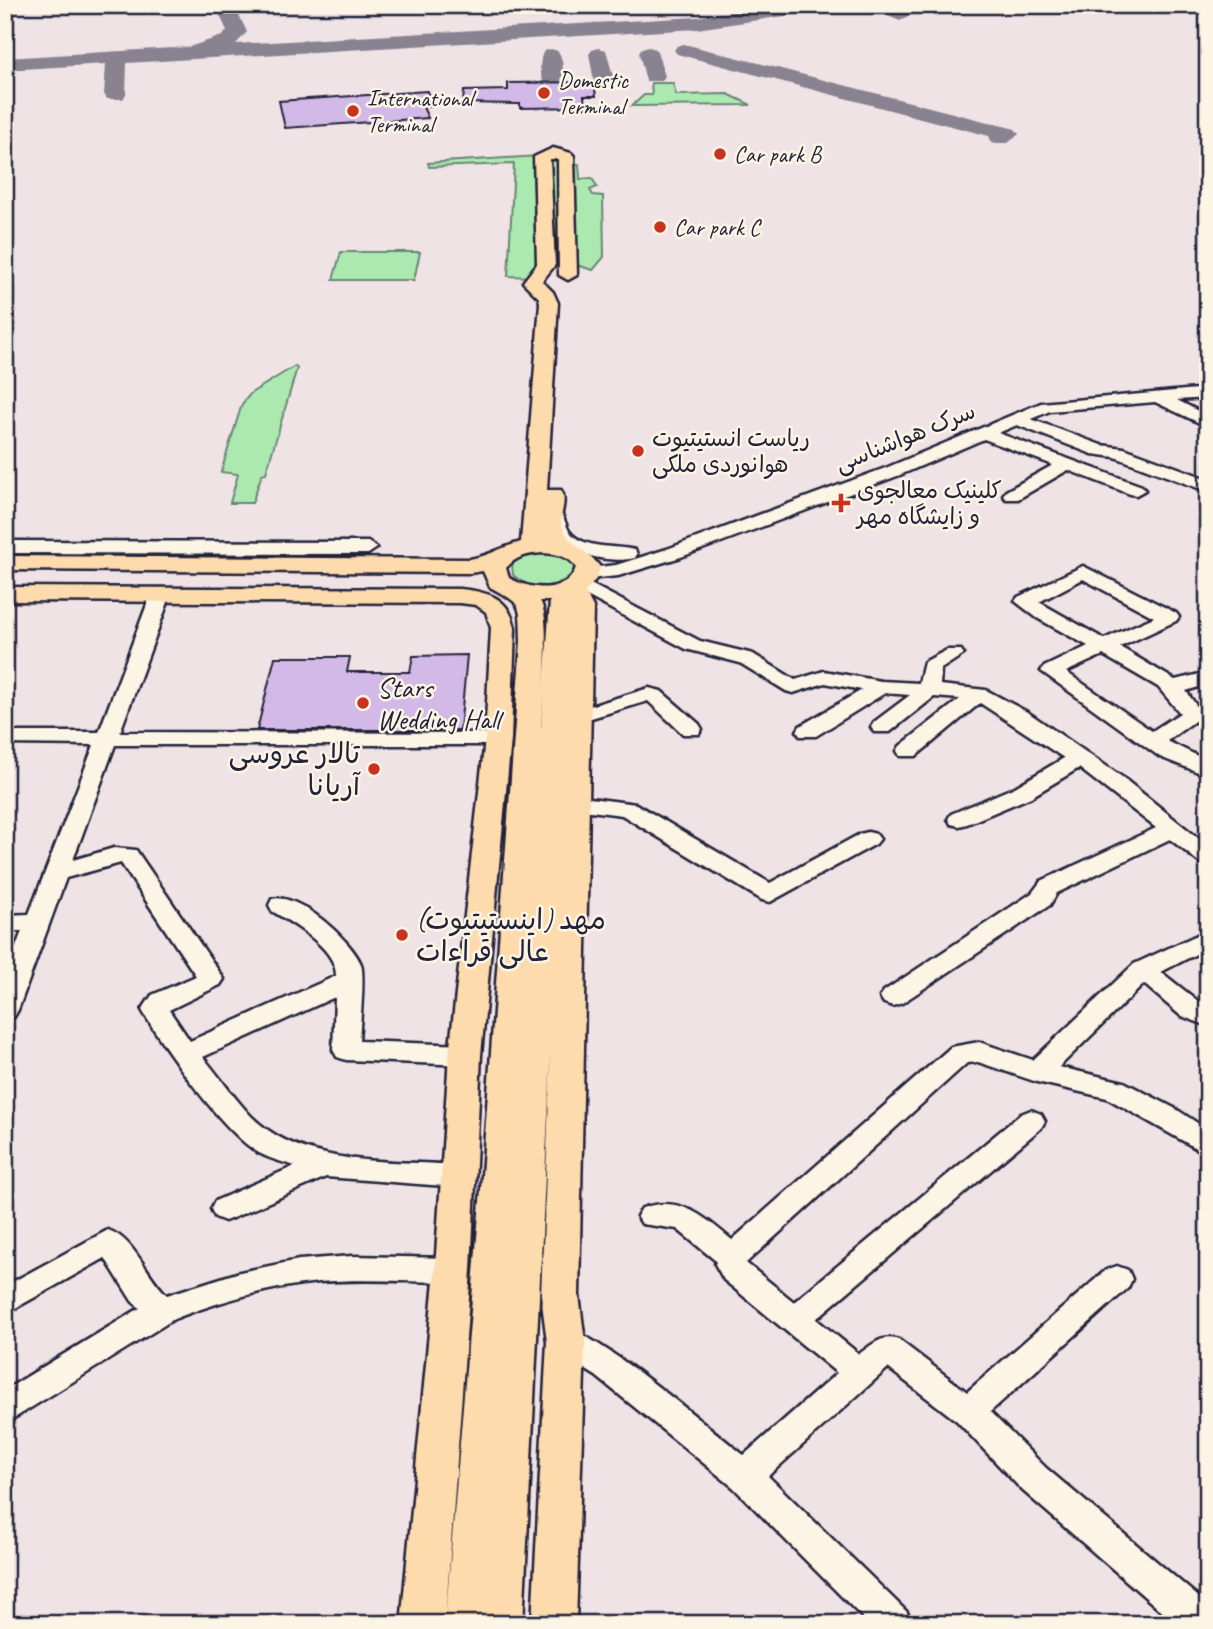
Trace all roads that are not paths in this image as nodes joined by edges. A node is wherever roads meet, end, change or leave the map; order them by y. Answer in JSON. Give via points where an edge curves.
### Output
{"nodes":[{"id":1,"x":569,"y":282,"type":"junction"},
{"id":2,"x":535,"y":283,"type":"junction"},
{"id":3,"x":1208,"y":393,"type":"edge"},
{"id":4,"x":1156,"y":397,"type":"junction"},
{"id":5,"x":1014,"y":418,"type":"junction"},
{"id":6,"x":1208,"y":422,"type":"edge"},
{"id":7,"x":990,"y":430,"type":"junction"},
{"id":8,"x":1067,"y":464,"type":"junction"},
{"id":9,"x":1204,"y":484,"type":"dead end"},
{"id":10,"x":1136,"y":489,"type":"dead end"},
{"id":11,"x":553,"y":493,"type":"junction"},
{"id":12,"x":1012,"y":495,"type":"dead end"},
{"id":13,"x":532,"y":546,"type":"junction"},
{"id":14,"x":5,"y":547,"type":"edge"},
{"id":15,"x":666,"y":547,"type":"joint"},
{"id":16,"x":368,"y":548,"type":"dead end"},
{"id":17,"x":628,"y":554,"type":"junction"},
{"id":18,"x":498,"y":561,"type":"junction"},
{"id":19,"x":5,"y":563,"type":"edge"},
{"id":20,"x":575,"y":574,"type":"junction"},
{"id":21,"x":5,"y":580,"type":"edge"},
{"id":22,"x":384,"y":587,"type":"junction"},
{"id":23,"x":5,"y":594,"type":"edge"},
{"id":24,"x":160,"y":594,"type":"junction"},
{"id":25,"x":507,"y":595,"type":"junction"},
{"id":26,"x":1104,"y":647,"type":"junction"},
{"id":27,"x":954,"y":654,"type":"dead end"},
{"id":28,"x":1208,"y":678,"type":"edge"},
{"id":29,"x":881,"y":687,"type":"junction"},
{"id":30,"x":1173,"y":690,"type":"junction"},
{"id":31,"x":929,"y":691,"type":"junction"},
{"id":32,"x":979,"y":694,"type":"junction"},
{"id":33,"x":578,"y":716,"type":"junction"},
{"id":34,"x":882,"y":727,"type":"dead end"},
{"id":35,"x":691,"y":729,"type":"dead end"},
{"id":36,"x":808,"y":731,"type":"dead end"},
{"id":37,"x":5,"y":738,"type":"edge"},
{"id":38,"x":498,"y":739,"type":"junction"},
{"id":39,"x":107,"y":740,"type":"junction"},
{"id":40,"x":1154,"y":740,"type":"junction"},
{"id":41,"x":908,"y":751,"type":"dead end"},
{"id":42,"x":1080,"y":758,"type":"junction"},
{"id":43,"x":1208,"y":769,"type":"edge"},
{"id":44,"x":575,"y":803,"type":"junction"},
{"id":45,"x":959,"y":819,"type":"dead end"},
{"id":46,"x":1173,"y":829,"type":"junction"},
{"id":47,"x":868,"y":839,"type":"dead end"},
{"id":48,"x":1208,"y":858,"type":"edge"},
{"id":49,"x":56,"y":873,"type":"junction"},
{"id":50,"x":281,"y":905,"type":"dead end"},
{"id":51,"x":37,"y":922,"type":"junction"},
{"id":52,"x":5,"y":923,"type":"edge"},
{"id":53,"x":1208,"y":938,"type":"edge"},
{"id":54,"x":1143,"y":970,"type":"junction"},
{"id":55,"x":349,"y":979,"type":"junction"},
{"id":56,"x":893,"y":997,"type":"dead end"},
{"id":57,"x":8,"y":998,"type":"edge"},
{"id":58,"x":1208,"y":1017,"type":"edge"},
{"id":59,"x":185,"y":1054,"type":"junction"},
{"id":60,"x":465,"y":1055,"type":"junction"},
{"id":61,"x":1037,"y":1072,"type":"junction"},
{"id":62,"x":1031,"y":1121,"type":"dead end"},
{"id":63,"x":1208,"y":1144,"type":"edge"},
{"id":64,"x":324,"y":1166,"type":"junction"},
{"id":65,"x":458,"y":1176,"type":"junction"},
{"id":66,"x":225,"y":1209,"type":"dead end"},
{"id":67,"x":652,"y":1216,"type":"dead end"},
{"id":68,"x":733,"y":1257,"type":"junction"},
{"id":69,"x":453,"y":1270,"type":"junction"},
{"id":70,"x":1117,"y":1279,"type":"dead end"},
{"id":71,"x":5,"y":1301,"type":"edge"},
{"id":72,"x":163,"y":1310,"type":"junction"},
{"id":73,"x":795,"y":1319,"type":"junction"},
{"id":74,"x":566,"y":1342,"type":"junction"},
{"id":75,"x":859,"y":1373,"type":"junction"},
{"id":76,"x":5,"y":1407,"type":"edge"},
{"id":77,"x":968,"y":1411,"type":"junction"},
{"id":78,"x":745,"y":1476,"type":"junction"},
{"id":79,"x":888,"y":1622,"type":"edge"},
{"id":80,"x":423,"y":1624,"type":"edge"},
{"id":81,"x":467,"y":1624,"type":"edge"},
{"id":82,"x":501,"y":1624,"type":"edge"},
{"id":83,"x":554,"y":1624,"type":"edge"},
{"id":84,"x":1203,"y":1624,"type":"edge"}],
"edges":[{"from":1,"to":2,"type":"main road","via":[[549,291]]},
{"from":1,"to":2,"type":"main road","via":[[566,156],[557,153],[543,156],[546,265]]},
{"from":1,"to":11,"type":"main road","via":[[563,302]]},
{"from":2,"to":13,"type":"main road","via":[[549,303]]},
{"from":3,"to":4,"type":"street","name":"سرک هواشناسی"},
{"from":4,"to":5,"type":"street","name":"سرک هواشناسی","via":[[1047,406]]},
{"from":4,"to":6,"type":"street"},
{"from":5,"to":7,"type":"street","name":"سرک هواشناسی"},
{"from":5,"to":9,"type":"street"},
{"from":7,"to":8,"type":"street"},
{"from":7,"to":15,"type":"street","via":[[979,428]]},
{"from":7,"to":20,"type":"street","name":"سرک هواشناسی","via":[[674,553],[618,570]]},
{"from":8,"to":10,"type":"street"},
{"from":8,"to":12,"type":"street"},
{"from":11,"to":17,"type":"street","via":[[555,524],[564,535],[591,550]]},
{"from":11,"to":20,"type":"main road","via":[[550,523]]},
{"from":13,"to":18,"type":"main road"},
{"from":13,"to":20,"type":"main road"},
{"from":14,"to":16,"type":"street"},
{"from":15,"to":17,"type":"street"},
{"from":17,"to":20,"type":"street"},
{"from":18,"to":19,"type":"main road","via":[[470,566]]},
{"from":18,"to":25,"type":"main road","via":[[494,575]]},
{"from":20,"to":25,"type":"main road","via":[[549,595]]},
{"from":20,"to":29,"type":"street","via":[[693,645],[746,658],[793,687],[824,677]]},
{"from":20,"to":33,"type":"main road","via":[[581,607]]},
{"from":20,"to":82,"type":"main road"},
{"from":21,"to":22,"type":"main road"},
{"from":22,"to":24,"type":"main road"},
{"from":22,"to":25,"type":"main road","via":[[482,598]]},
{"from":23,"to":24,"type":"main road"},
{"from":24,"to":39,"type":"street"},
{"from":25,"to":38,"type":"main road","via":[[501,613]]},
{"from":25,"to":81,"type":"main road","via":[[532,607],[533,641]]},
{"from":26,"to":26,"type":"street","via":[[1035,608],[1025,601],[1083,572],[1169,617]]},
{"from":26,"to":30,"type":"street","via":[[1146,667]]},
{"from":26,"to":40,"type":"street","via":[[1051,671]]},
{"from":27,"to":31,"type":"street","via":[[931,666]]},
{"from":28,"to":30,"type":"street"},
{"from":29,"to":31,"type":"street"},
{"from":29,"to":36,"type":"street"},
{"from":30,"to":40,"type":"street","via":[[1192,715]]},
{"from":31,"to":32,"type":"street"},
{"from":31,"to":34,"type":"street"},
{"from":32,"to":41,"type":"street"},
{"from":32,"to":42,"type":"street"},
{"from":33,"to":35,"type":"street","via":[[651,694]]},
{"from":33,"to":44,"type":"main road"},
{"from":37,"to":39,"type":"street"},
{"from":38,"to":39,"type":"street"},
{"from":38,"to":60,"type":"main road"},
{"from":39,"to":49,"type":"street"},
{"from":40,"to":43,"type":"street","via":[[1168,752]]},
{"from":42,"to":45,"type":"street","via":[[1023,792]]},
{"from":42,"to":46,"type":"street"},
{"from":44,"to":47,"type":"street","via":[[628,809],[771,894]]},
{"from":44,"to":74,"type":"main road","via":[[561,1295]]},
{"from":46,"to":48,"type":"street"},
{"from":46,"to":56,"type":"street","via":[[1049,887],[1041,899]]},
{"from":49,"to":51,"type":"street"},
{"from":49,"to":59,"type":"street","via":[[128,855],[211,979],[155,1006]]},
{"from":50,"to":55,"type":"street","via":[[326,934],[349,966]]},
{"from":51,"to":52,"type":"street"},
{"from":51,"to":57,"type":"street"},
{"from":53,"to":54,"type":"street"},
{"from":54,"to":58,"type":"street","via":[[1190,1009]]},
{"from":54,"to":61,"type":"street"},
{"from":55,"to":59,"type":"street"},
{"from":55,"to":60,"type":"street","via":[[346,1050]]},
{"from":59,"to":64,"type":"street","via":[[242,1124],[269,1145]]},
{"from":60,"to":65,"type":"main road"},
{"from":61,"to":63,"type":"street","via":[[1114,1089]]},
{"from":61,"to":68,"type":"street","via":[[979,1052],[960,1054]]},
{"from":62,"to":73,"type":"street"},
{"from":64,"to":65,"type":"street"},
{"from":64,"to":66,"type":"street"},
{"from":65,"to":69,"type":"main road"},
{"from":67,"to":68,"type":"street","via":[[684,1218]]},
{"from":68,"to":73,"type":"street","via":[[730,1264],[734,1270]]},
{"from":69,"to":72,"type":"street","via":[[309,1272],[250,1282]]},
{"from":69,"to":80,"type":"main road"},
{"from":70,"to":77,"type":"street"},
{"from":71,"to":72,"type":"street","via":[[108,1242],[143,1292]]},
{"from":72,"to":76,"type":"street"},
{"from":73,"to":75,"type":"street"},
{"from":74,"to":78,"type":"street","via":[[607,1366]]},
{"from":74,"to":83,"type":"main road"},
{"from":75,"to":77,"type":"street","via":[[888,1350]]},
{"from":75,"to":78,"type":"street"},
{"from":77,"to":84,"type":"street","via":[[1034,1479]]},
{"from":78,"to":79,"type":"street"}]}
